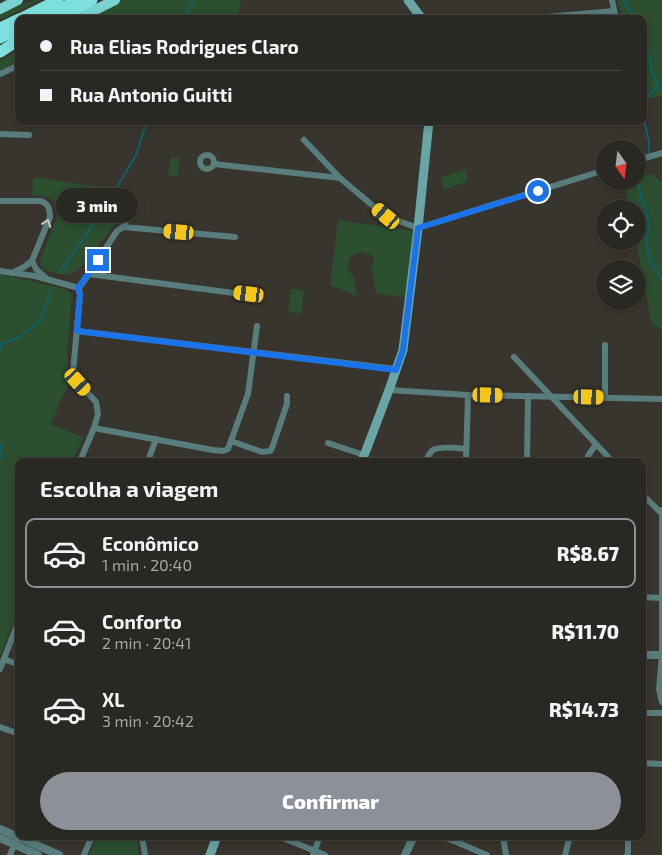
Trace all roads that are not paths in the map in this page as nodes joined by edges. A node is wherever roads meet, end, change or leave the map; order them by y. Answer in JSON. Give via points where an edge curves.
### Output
{"nodes":[{"id":1,"x":18,"y":0,"type":"edge"},
{"id":2,"x":58,"y":0,"type":"edge"},
{"id":3,"x":78,"y":0,"type":"edge"},
{"id":4,"x":92,"y":0,"type":"edge"},
{"id":5,"x":115,"y":0,"type":"edge"},
{"id":6,"x":408,"y":0,"type":"edge"},
{"id":7,"x":612,"y":0,"type":"edge"},
{"id":8,"x":0,"y":9,"type":"edge"},
{"id":9,"x":614,"y":11,"type":"junction"},
{"id":10,"x":27,"y":15,"type":"edge"},
{"id":11,"x":47,"y":15,"type":"edge"},
{"id":12,"x":65,"y":15,"type":"edge"},
{"id":13,"x":85,"y":15,"type":"edge"},
{"id":14,"x":419,"y":15,"type":"edge"},
{"id":15,"x":570,"y":15,"type":"edge"},
{"id":16,"x":615,"y":15,"type":"edge"},
{"id":17,"x":15,"y":21,"type":"edge"},
{"id":18,"x":0,"y":28,"type":"edge"},
{"id":19,"x":15,"y":31,"type":"edge"},
{"id":20,"x":0,"y":38,"type":"edge"},
{"id":21,"x":15,"y":43,"type":"edge"},
{"id":22,"x":15,"y":48,"type":"edge"},
{"id":23,"x":0,"y":54,"type":"edge"},
{"id":24,"x":15,"y":67,"type":"edge"},
{"id":25,"x":0,"y":74,"type":"edge"},
{"id":26,"x":429,"y":125,"type":"edge"},
{"id":27,"x":0,"y":134,"type":"edge"},
{"id":28,"x":29,"y":135,"type":"dead end"},
{"id":29,"x":304,"y":140,"type":"dead end"},
{"id":30,"x":662,"y":153,"type":"edge"},
{"id":31,"x":646,"y":158,"type":"edge"},
{"id":32,"x":214,"y":164,"type":"dead end"},
{"id":33,"x":596,"y":173,"type":"edge"},
{"id":34,"x":340,"y":178,"type":"junction"},
{"id":35,"x":129,"y":199,"type":"dead end"},
{"id":36,"x":0,"y":202,"type":"edge"},
{"id":37,"x":123,"y":227,"type":"junction"},
{"id":38,"x":418,"y":228,"type":"junction"},
{"id":39,"x":235,"y":237,"type":"dead end"},
{"id":40,"x":32,"y":261,"type":"junction"},
{"id":41,"x":0,"y":270,"type":"edge"},
{"id":42,"x":12,"y":273,"type":"junction"},
{"id":43,"x":89,"y":274,"type":"junction"},
{"id":44,"x":48,"y":280,"type":"junction"},
{"id":45,"x":78,"y":288,"type":"junction"},
{"id":46,"x":249,"y":294,"type":"dead end"},
{"id":47,"x":256,"y":326,"type":"dead end"},
{"id":48,"x":77,"y":331,"type":"junction"},
{"id":49,"x":605,"y":345,"type":"dead end"},
{"id":50,"x":254,"y":352,"type":"junction"},
{"id":51,"x":514,"y":357,"type":"dead end"},
{"id":52,"x":396,"y":370,"type":"junction"},
{"id":53,"x":389,"y":390,"type":"junction"},
{"id":54,"x":468,"y":395,"type":"junction"},
{"id":55,"x":287,"y":396,"type":"dead end"},
{"id":56,"x":528,"y":396,"type":"junction"},
{"id":57,"x":551,"y":396,"type":"junction"},
{"id":58,"x":605,"y":398,"type":"junction"},
{"id":59,"x":662,"y":398,"type":"edge"},
{"id":60,"x":94,"y":428,"type":"junction"},
{"id":61,"x":156,"y":439,"type":"junction"},
{"id":62,"x":231,"y":441,"type":"junction"},
{"id":63,"x":328,"y":443,"type":"dead end"},
{"id":64,"x":596,"y":444,"type":"junction"},
{"id":65,"x":466,"y":449,"type":"junction"},
{"id":66,"x":81,"y":458,"type":"edge"},
{"id":67,"x":149,"y":458,"type":"edge"},
{"id":68,"x":363,"y":458,"type":"edge"},
{"id":69,"x":427,"y":458,"type":"edge"},
{"id":70,"x":466,"y":458,"type":"edge"},
{"id":71,"x":527,"y":458,"type":"edge"},
{"id":72,"x":588,"y":458,"type":"edge"},
{"id":73,"x":609,"y":458,"type":"edge"},
{"id":74,"x":646,"y":498,"type":"edge"},
{"id":75,"x":662,"y":510,"type":"edge"},
{"id":76,"x":662,"y":514,"type":"edge"},
{"id":77,"x":646,"y":598,"type":"edge"},
{"id":78,"x":662,"y":598,"type":"edge"},
{"id":79,"x":15,"y":630,"type":"edge"},
{"id":80,"x":646,"y":655,"type":"edge"},
{"id":81,"x":662,"y":655,"type":"edge"},
{"id":82,"x":4,"y":659,"type":"junction"},
{"id":83,"x":15,"y":663,"type":"edge"},
{"id":84,"x":0,"y":669,"type":"edge"},
{"id":85,"x":662,"y":702,"type":"edge"},
{"id":86,"x":646,"y":713,"type":"edge"},
{"id":87,"x":662,"y":713,"type":"edge"},
{"id":88,"x":0,"y":727,"type":"edge"},
{"id":89,"x":15,"y":733,"type":"edge"},
{"id":90,"x":646,"y":763,"type":"edge"},
{"id":91,"x":662,"y":764,"type":"edge"},
{"id":92,"x":0,"y":830,"type":"edge"},
{"id":93,"x":0,"y":838,"type":"edge"},
{"id":94,"x":15,"y":838,"type":"edge"},
{"id":95,"x":15,"y":839,"type":"edge"},
{"id":96,"x":17,"y":840,"type":"edge"},
{"id":97,"x":18,"y":840,"type":"edge"},
{"id":98,"x":20,"y":840,"type":"edge"},
{"id":99,"x":90,"y":840,"type":"edge"},
{"id":100,"x":143,"y":840,"type":"edge"},
{"id":101,"x":216,"y":840,"type":"edge"},
{"id":102,"x":286,"y":840,"type":"edge"},
{"id":103,"x":319,"y":840,"type":"edge"},
{"id":104,"x":412,"y":840,"type":"edge"},
{"id":105,"x":451,"y":840,"type":"edge"},
{"id":106,"x":503,"y":840,"type":"edge"},
{"id":107,"x":569,"y":840,"type":"edge"},
{"id":108,"x":628,"y":840,"type":"edge"},
{"id":109,"x":314,"y":853,"type":"edge"},
{"id":110,"x":10,"y":855,"type":"edge"},
{"id":111,"x":38,"y":855,"type":"edge"},
{"id":112,"x":59,"y":855,"type":"edge"},
{"id":113,"x":84,"y":855,"type":"edge"},
{"id":114,"x":145,"y":855,"type":"edge"},
{"id":115,"x":210,"y":855,"type":"edge"},
{"id":116,"x":325,"y":855,"type":"edge"},
{"id":117,"x":405,"y":855,"type":"edge"},
{"id":118,"x":487,"y":855,"type":"edge"},
{"id":119,"x":504,"y":855,"type":"edge"},
{"id":120,"x":565,"y":855,"type":"edge"},
{"id":121,"x":627,"y":855,"type":"edge"}],
"edges":[{"from":1,"to":8,"type":"highway"},
{"from":2,"to":10,"type":"highway"},
{"from":3,"to":11,"type":"highway"},
{"from":4,"to":12,"type":"highway"},
{"from":5,"to":13,"type":"highway"},
{"from":6,"to":14,"type":"main road"},
{"from":7,"to":9,"type":"street"},
{"from":9,"to":15,"type":"street"},
{"from":9,"to":16,"type":"street"},
{"from":17,"to":18,"type":"highway"},
{"from":19,"to":20,"type":"highway"},
{"from":21,"to":23,"type":"highway"},
{"from":22,"to":23,"type":"highway"},
{"from":24,"to":25,"type":"street"},
{"from":26,"to":38,"type":"main road"},
{"from":27,"to":28,"type":"street"},
{"from":29,"to":34,"type":"street"},
{"from":30,"to":31,"type":"street"},
{"from":32,"to":34,"type":"street"},
{"from":33,"to":38,"type":"street"},
{"from":34,"to":38,"type":"street","via":[[386,216]]},
{"from":35,"to":37,"type":"street"},
{"from":40,"to":36,"type":"street","one_way":true,"via":[[50,217],[49,206],[42,201]]},
{"from":37,"to":39,"type":"street"},
{"from":37,"to":43,"type":"street","via":[[116,231]]},
{"from":38,"to":52,"type":"main road","via":[[403,350]]},
{"from":40,"to":42,"type":"street"},
{"from":40,"to":44,"type":"street"},
{"from":41,"to":42,"type":"street"},
{"from":42,"to":44,"type":"street"},
{"from":43,"to":45,"type":"street"},
{"from":43,"to":46,"type":"street"},
{"from":44,"to":45,"type":"street"},
{"from":45,"to":48,"type":"street"},
{"from":47,"to":50,"type":"street"},
{"from":48,"to":50,"type":"street"},
{"from":48,"to":60,"type":"street","via":[[73,372],[96,402],[98,414]]},
{"from":49,"to":58,"type":"street"},
{"from":50,"to":52,"type":"street"},
{"from":50,"to":62,"type":"street","via":[[248,394]]},
{"from":51,"to":57,"type":"street"},
{"from":52,"to":53,"type":"main road"},
{"from":53,"to":54,"type":"street"},
{"from":53,"to":68,"type":"main road"},
{"from":54,"to":56,"type":"street"},
{"from":54,"to":65,"type":"street"},
{"from":55,"to":62,"type":"street","via":[[270,451],[262,452]]},
{"from":56,"to":57,"type":"street"},
{"from":56,"to":71,"type":"street"},
{"from":57,"to":58,"type":"street"},
{"from":57,"to":64,"type":"street"},
{"from":58,"to":59,"type":"street"},
{"from":60,"to":61,"type":"street"},
{"from":60,"to":66,"type":"street"},
{"from":61,"to":62,"type":"street","via":[[223,451],[228,449]]},
{"from":61,"to":67,"type":"street"},
{"from":63,"to":68,"type":"street"},
{"from":64,"to":72,"type":"street"},
{"from":64,"to":73,"type":"street"},
{"from":65,"to":69,"type":"street","via":[[439,448]]},
{"from":65,"to":70,"type":"street"},
{"from":74,"to":76,"type":"street"},
{"from":75,"to":76,"type":"street"},
{"from":76,"to":78,"type":"street"},
{"from":77,"to":78,"type":"street"},
{"from":78,"to":81,"type":"street"},
{"from":79,"to":82,"type":"street"},
{"from":80,"to":81,"type":"street"},
{"from":81,"to":85,"type":"street","via":[[659,689]]},
{"from":82,"to":83,"type":"street"},
{"from":82,"to":84,"type":"street"},
{"from":86,"to":87,"type":"street"},
{"from":88,"to":89,"type":"street"},
{"from":90,"to":91,"type":"street"},
{"from":92,"to":94,"type":"street"},
{"from":93,"to":95,"type":"street"},
{"from":96,"to":110,"type":"street"},
{"from":97,"to":111,"type":"street"},
{"from":98,"to":112,"type":"street"},
{"from":99,"to":113,"type":"street"},
{"from":100,"to":114,"type":"street"},
{"from":101,"to":115,"type":"main road"},
{"from":102,"to":109,"type":"street"},
{"from":103,"to":109,"type":"street"},
{"from":104,"to":117,"type":"street"},
{"from":105,"to":118,"type":"street"},
{"from":106,"to":119,"type":"street"},
{"from":107,"to":120,"type":"street"},
{"from":108,"to":121,"type":"street"},
{"from":109,"to":116,"type":"street"}]}
